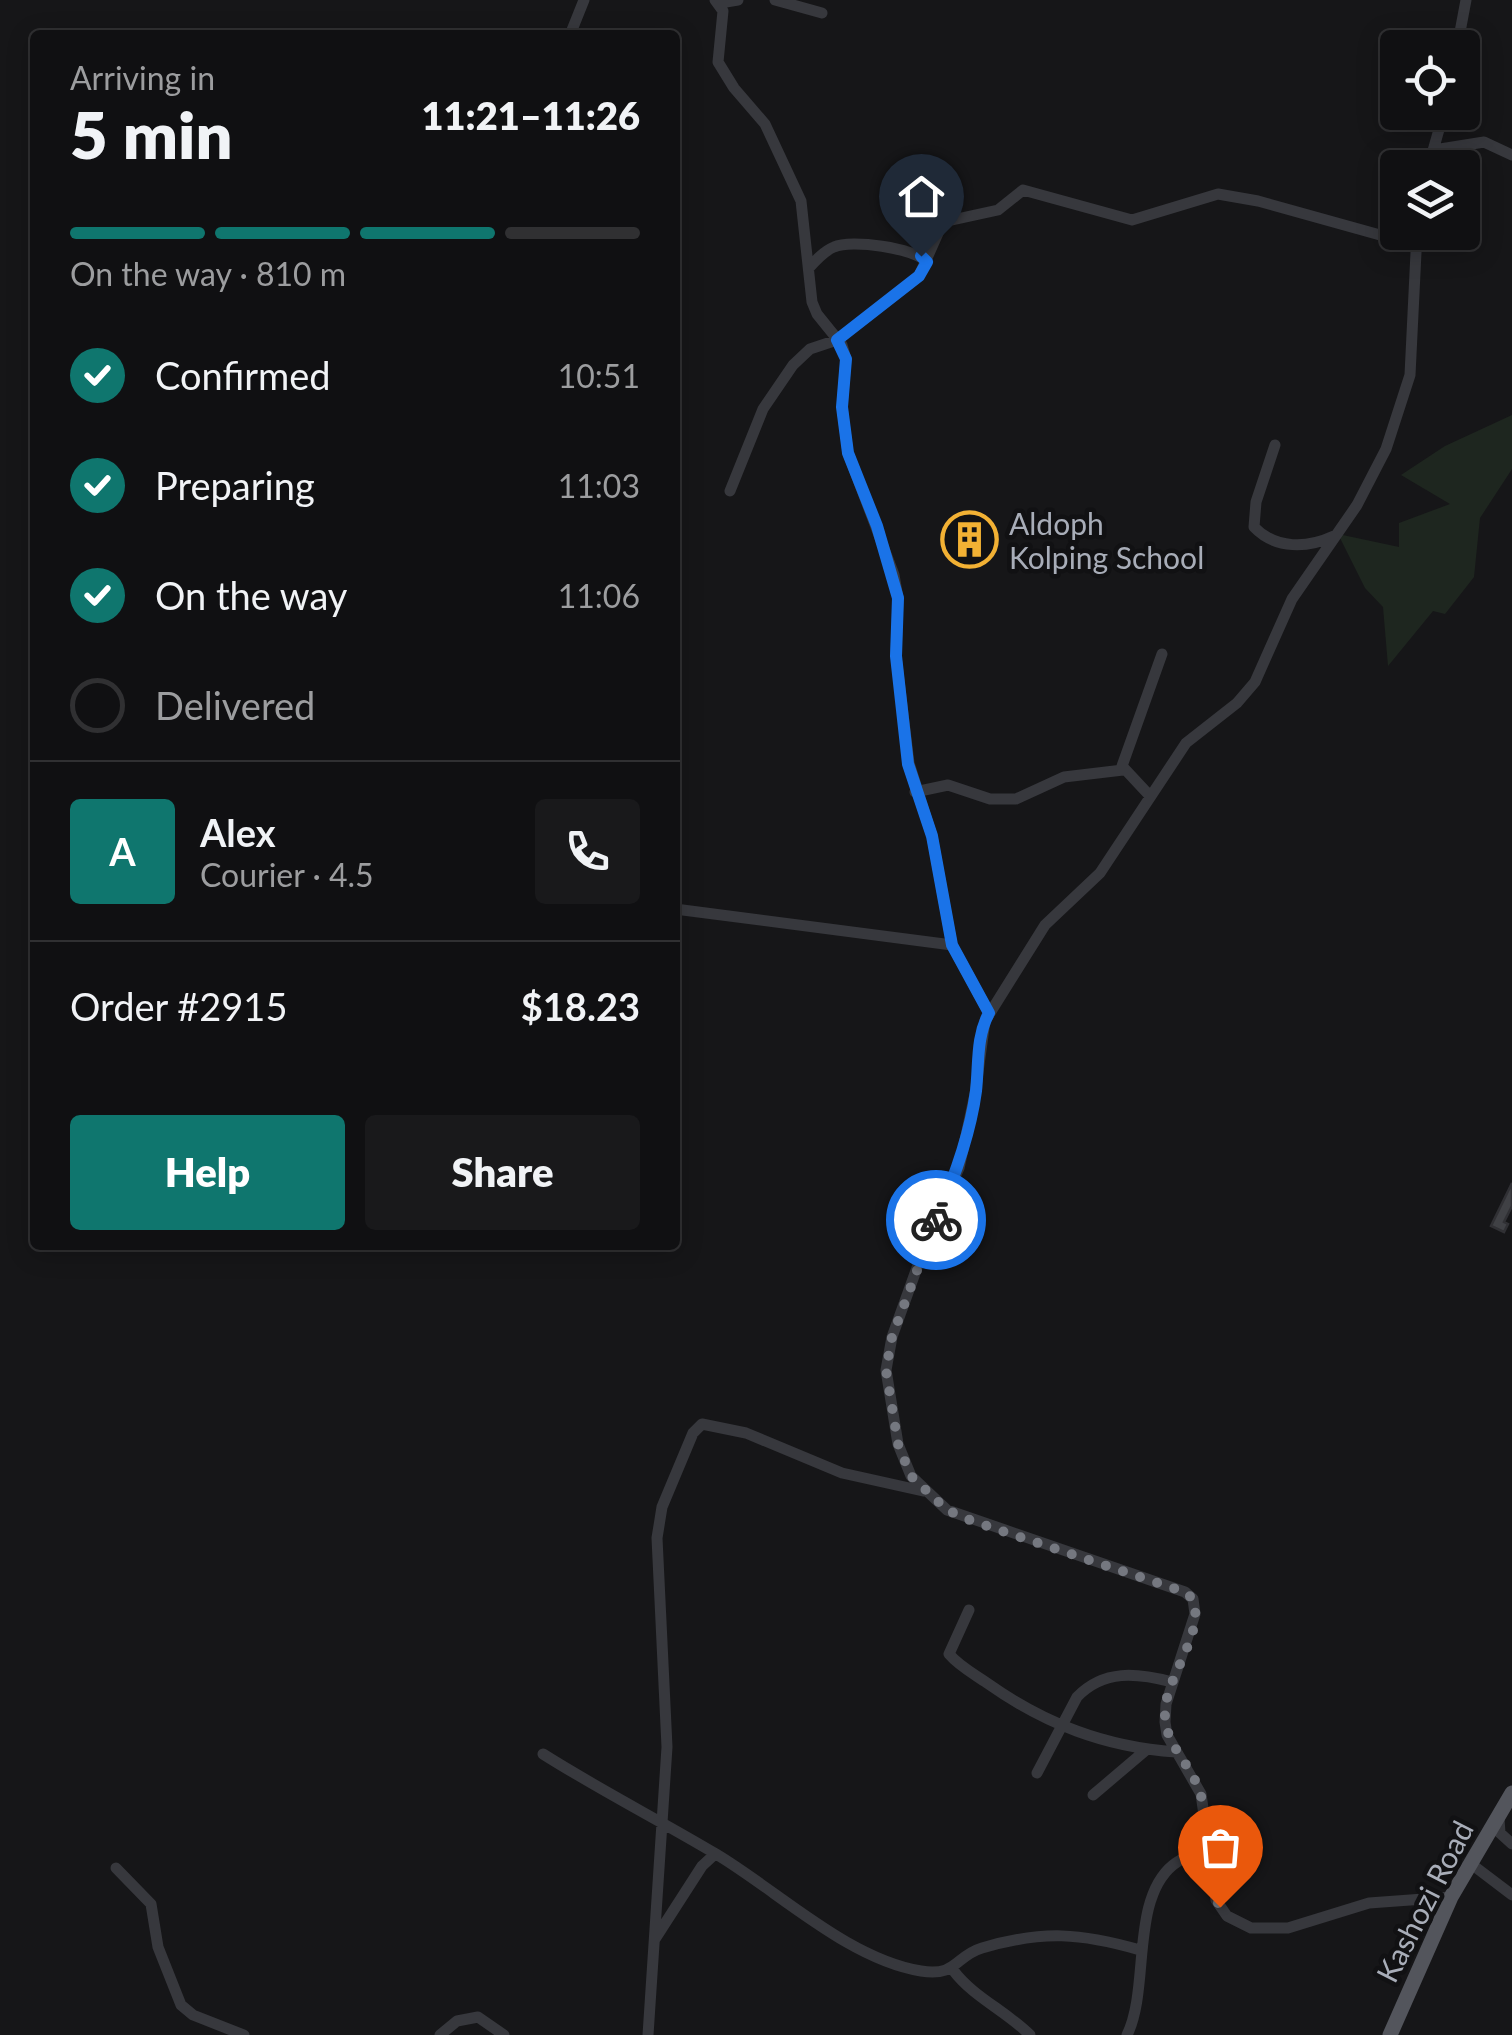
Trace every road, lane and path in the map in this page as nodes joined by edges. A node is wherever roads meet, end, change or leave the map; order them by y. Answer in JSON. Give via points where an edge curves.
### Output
{"nodes":[{"id":1,"x":584,"y":0,"type":"edge"},
{"id":2,"x":738,"y":0,"type":"edge"},
{"id":3,"x":775,"y":0,"type":"edge"},
{"id":4,"x":1466,"y":0,"type":"edge"},
{"id":5,"x":718,"y":2,"type":"edge"},
{"id":6,"x":822,"y":13,"type":"dead end"},
{"id":7,"x":572,"y":30,"type":"edge"},
{"id":8,"x":1461,"y":30,"type":"edge"},
{"id":9,"x":1439,"y":130,"type":"edge"},
{"id":10,"x":1434,"y":150,"type":"joint"},
{"id":11,"x":1512,"y":154,"type":"edge"},
{"id":12,"x":1380,"y":230,"type":"edge"},
{"id":13,"x":1416,"y":250,"type":"edge"},
{"id":14,"x":927,"y":262,"type":"junction"},
{"id":15,"x":809,"y":268,"type":"junction"},
{"id":16,"x":837,"y":340,"type":"junction"},
{"id":17,"x":1275,"y":445,"type":"dead end"},
{"id":18,"x":730,"y":491,"type":"dead end"},
{"id":19,"x":1338,"y":534,"type":"junction"},
{"id":20,"x":1162,"y":654,"type":"dead end"},
{"id":21,"x":1124,"y":770,"type":"junction"},
{"id":22,"x":916,"y":792,"type":"junction"},
{"id":23,"x":1150,"y":796,"type":"junction"},
{"id":24,"x":680,"y":911,"type":"edge"},
{"id":25,"x":952,"y":945,"type":"junction"},
{"id":26,"x":989,"y":1013,"type":"junction"},
{"id":27,"x":923,"y":1491,"type":"junction"},
{"id":28,"x":969,"y":1610,"type":"dead end"},
{"id":29,"x":1172,"y":1682,"type":"junction"},
{"id":30,"x":1063,"y":1728,"type":"junction"},
{"id":31,"x":1146,"y":1750,"type":"junction"},
{"id":32,"x":1176,"y":1752,"type":"junction"},
{"id":33,"x":544,"y":1754,"type":"dead end"},
{"id":34,"x":1036,"y":1773,"type":"dead end"},
{"id":35,"x":1512,"y":1793,"type":"edge"},
{"id":36,"x":1093,"y":1795,"type":"dead end"},
{"id":37,"x":1500,"y":1814,"type":"junction"},
{"id":38,"x":663,"y":1825,"type":"junction"},
{"id":39,"x":1512,"y":1844,"type":"edge"},
{"id":40,"x":1207,"y":1846,"type":"junction"},
{"id":41,"x":714,"y":1854,"type":"junction"},
{"id":42,"x":1470,"y":1863,"type":"junction"},
{"id":43,"x":116,"y":1868,"type":"dead end"},
{"id":44,"x":1512,"y":1895,"type":"edge"},
{"id":45,"x":1451,"y":1898,"type":"junction"},
{"id":46,"x":655,"y":1939,"type":"junction"},
{"id":47,"x":1140,"y":1950,"type":"junction"},
{"id":48,"x":953,"y":1970,"type":"junction"},
{"id":49,"x":244,"y":2035,"type":"edge"},
{"id":50,"x":440,"y":2035,"type":"edge"},
{"id":51,"x":504,"y":2035,"type":"edge"},
{"id":52,"x":648,"y":2035,"type":"edge"},
{"id":53,"x":1030,"y":2035,"type":"edge"},
{"id":54,"x":1126,"y":2035,"type":"edge"},
{"id":55,"x":1390,"y":2035,"type":"edge"}],
"edges":[{"from":1,"to":7,"type":"street"},
{"from":2,"to":5,"type":"street"},
{"from":3,"to":6,"type":"street"},
{"from":4,"to":8,"type":"street"},
{"from":5,"to":15,"type":"street","via":[[718,62],[765,124],[801,201]]},
{"from":9,"to":10,"type":"street"},
{"from":10,"to":11,"type":"street","via":[[1484,142]]},
{"from":12,"to":14,"type":"street","via":[[1218,194],[1132,220],[1030,189],[998,210],[943,222]]},
{"from":13,"to":19,"type":"street","via":[[1410,375],[1386,449]]},
{"from":14,"to":15,"type":"street","via":[[914,253],[843,244]]},
{"from":14,"to":16,"type":"street","via":[[919,276]]},
{"from":15,"to":16,"type":"street","via":[[817,314]]},
{"from":16,"to":18,"type":"street","via":[[802,354],[784,377],[763,409]]},
{"from":16,"to":22,"type":"street","via":[[846,359],[842,407],[848,453],[898,598],[896,656]]},
{"from":17,"to":19,"type":"street","via":[[1254,528],[1299,546]]},
{"from":19,"to":23,"type":"street","via":[[1292,599],[1255,682],[1186,742]]},
{"from":20,"to":21,"type":"street"},
{"from":21,"to":22,"type":"street","via":[[1064,777],[1016,799],[948,784]]},
{"from":21,"to":23,"type":"street"},
{"from":22,"to":25,"type":"street","via":[[932,836]]},
{"from":23,"to":26,"type":"street","via":[[1100,873],[1046,925]]},
{"from":24,"to":25,"type":"street"},
{"from":25,"to":26,"type":"street"},
{"from":26,"to":27,"type":"street","via":[[959,1168],[927,1240],[886,1370],[898,1444]]},
{"from":27,"to":29,"type":"street","via":[[972,1521],[1185,1592],[1195,1614]]},
{"from":27,"to":38,"type":"street","via":[[842,1473],[724,1426],[702,1424],[693,1433],[658,1524],[667,1747]]},
{"from":28,"to":30,"type":"street","via":[[949,1648],[952,1659]]},
{"from":29,"to":30,"type":"street","via":[[1122,1673],[1087,1686]]},
{"from":29,"to":32,"type":"street","via":[[1165,1722]]},
{"from":30,"to":31,"type":"street"},
{"from":30,"to":34,"type":"street"},
{"from":31,"to":32,"type":"street"},
{"from":31,"to":36,"type":"street"},
{"from":32,"to":40,"type":"street","via":[[1201,1794]]},
{"from":33,"to":38,"type":"street"},
{"from":35,"to":37,"type":"main road","name":"Kashozi Road"},
{"from":37,"to":39,"type":"street","via":[[1500,1833]]},
{"from":37,"to":42,"type":"main road","name":"Kashozi Road"},
{"from":38,"to":41,"type":"street"},
{"from":38,"to":46,"type":"street"},
{"from":40,"to":45,"type":"street","via":[[1216,1900],[1234,1922],[1252,1928],[1288,1928],[1382,1901]]},
{"from":40,"to":47,"type":"street","via":[[1164,1874]]},
{"from":41,"to":46,"type":"street"},
{"from":41,"to":48,"type":"street","via":[[783,1904],[869,1950],[919,1971]]},
{"from":42,"to":44,"type":"street"},
{"from":42,"to":45,"type":"main road","name":"Kashozi Road"},
{"from":43,"to":49,"type":"street","via":[[151,1904],[158,1947],[182,2005]]},
{"from":45,"to":55,"type":"main road","name":"Kashozi Road"},
{"from":46,"to":52,"type":"street"},
{"from":47,"to":48,"type":"street","via":[[1087,1935],[1046,1935],[980,1949]]},
{"from":47,"to":54,"type":"street","via":[[1138,2005]]},
{"from":48,"to":53,"type":"street"},
{"from":50,"to":51,"type":"street","via":[[478,2016]]}]}
